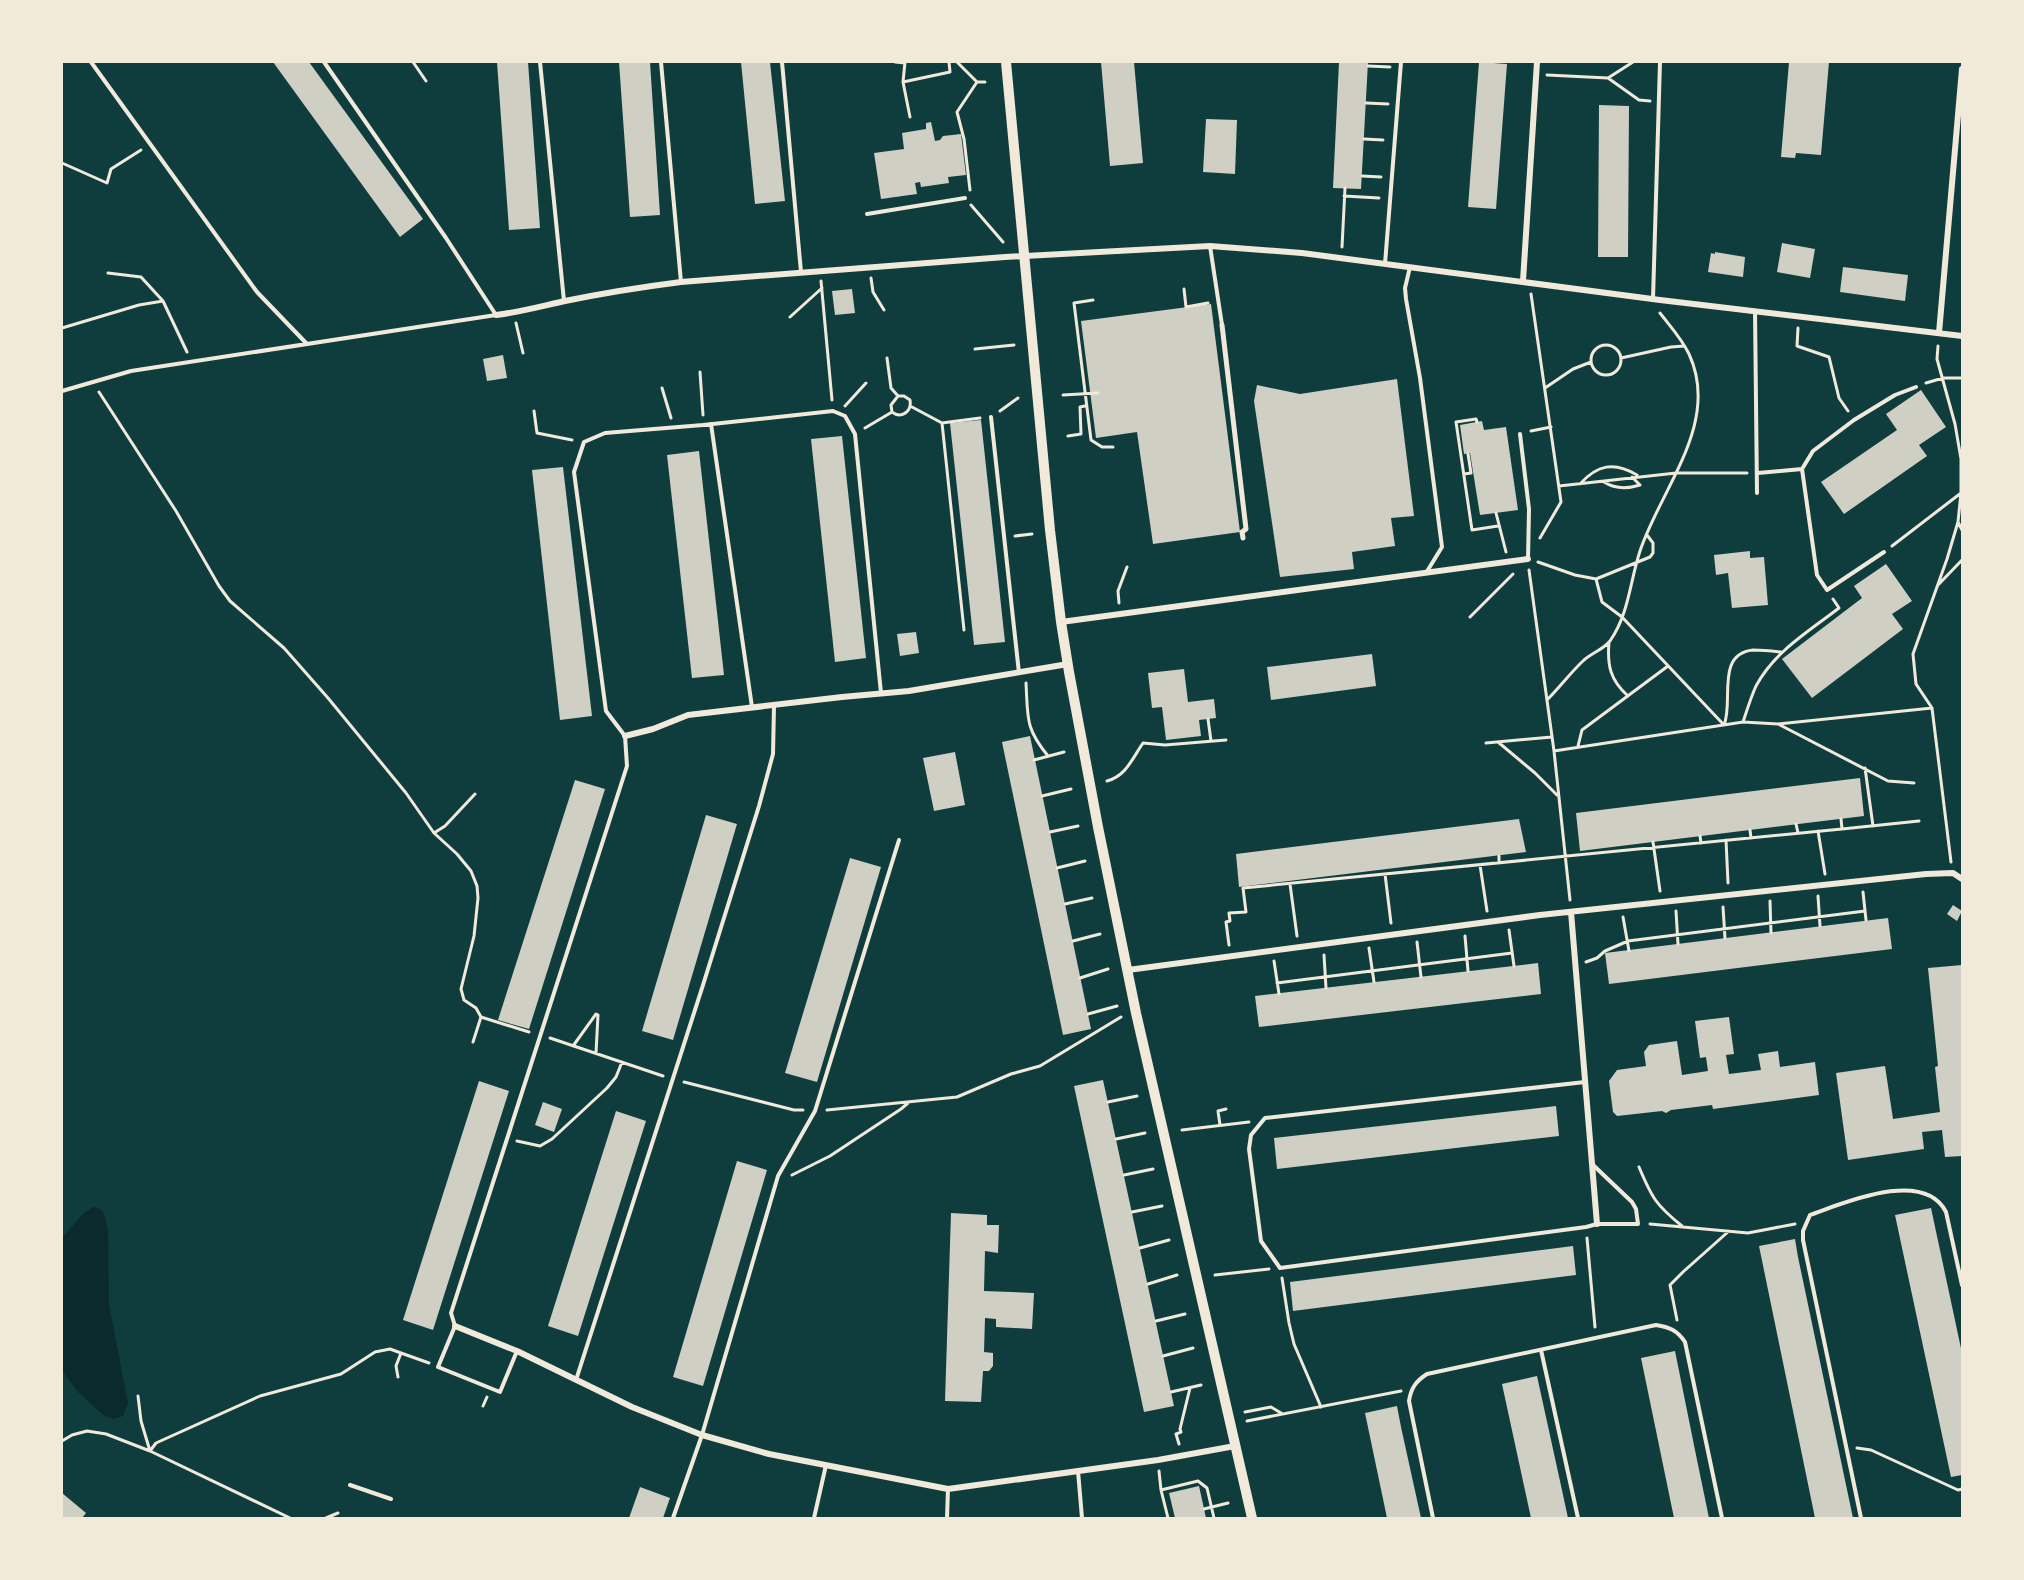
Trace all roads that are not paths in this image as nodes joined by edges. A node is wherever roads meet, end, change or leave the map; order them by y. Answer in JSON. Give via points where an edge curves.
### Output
{"nodes":[{"id":1,"x":91,"y":62,"type":"edge"},
{"id":2,"x":324,"y":62,"type":"edge"},
{"id":3,"x":540,"y":62,"type":"edge"},
{"id":4,"x":661,"y":62,"type":"edge"},
{"id":5,"x":782,"y":62,"type":"edge"},
{"id":6,"x":1006,"y":62,"type":"edge"},
{"id":7,"x":1401,"y":62,"type":"edge"},
{"id":8,"x":1537,"y":62,"type":"edge"},
{"id":9,"x":1660,"y":62,"type":"edge"},
{"id":10,"x":1962,"y":69,"type":"edge"},
{"id":11,"x":965,"y":198,"type":"road end"},
{"id":12,"x":867,"y":214,"type":"dead end"},
{"id":13,"x":1210,"y":246,"type":"junction"},
{"id":14,"x":1025,"y":255,"type":"junction"},
{"id":15,"x":1385,"y":264,"type":"junction"},
{"id":16,"x":1410,"y":267,"type":"junction"},
{"id":17,"x":801,"y":272,"type":"junction"},
{"id":18,"x":1526,"y":281,"type":"junction"},
{"id":19,"x":681,"y":282,"type":"junction"},
{"id":20,"x":1657,"y":299,"type":"junction"},
{"id":21,"x":564,"y":301,"type":"junction"},
{"id":22,"x":1755,"y":310,"type":"junction"},
{"id":23,"x":496,"y":315,"type":"junction"},
{"id":24,"x":1222,"y":325,"type":"joint"},
{"id":25,"x":1940,"y":333,"type":"junction"},
{"id":26,"x":1962,"y":336,"type":"edge"},
{"id":27,"x":308,"y":344,"type":"junction"},
{"id":28,"x":1916,"y":387,"type":"road end"},
{"id":29,"x":62,"y":391,"type":"edge"},
{"id":30,"x":991,"y":417,"type":"road end"},
{"id":31,"x":711,"y":424,"type":"junction"},
{"id":32,"x":1520,"y":434,"type":"road end"},
{"id":33,"x":1802,"y":469,"type":"junction"},
{"id":34,"x":1758,"y":473,"type":"junction"},
{"id":35,"x":1757,"y":493,"type":"dead end"},
{"id":36,"x":1243,"y":538,"type":"dead end"},
{"id":37,"x":1884,"y":552,"type":"road end"},
{"id":38,"x":1527,"y":559,"type":"joint"},
{"id":39,"x":1426,"y":574,"type":"junction"},
{"id":40,"x":1061,"y":622,"type":"junction"},
{"id":41,"x":1068,"y":664,"type":"junction"},
{"id":42,"x":1022,"y":673,"type":"junction"},
{"id":43,"x":881,"y":694,"type":"junction"},
{"id":44,"x":774,"y":706,"type":"junction"},
{"id":45,"x":753,"y":707,"type":"junction"},
{"id":46,"x":624,"y":736,"type":"junction"},
{"id":47,"x":899,"y":840,"type":"dead end"},
{"id":48,"x":1962,"y":879,"type":"edge"},
{"id":49,"x":1571,"y":912,"type":"junction"},
{"id":50,"x":1128,"y":970,"type":"junction"},
{"id":51,"x":1586,"y":1082,"type":"junction"},
{"id":52,"x":1591,"y":1164,"type":"junction"},
{"id":53,"x":1597,"y":1224,"type":"junction"},
{"id":54,"x":1962,"y":1285,"type":"edge"},
{"id":55,"x":455,"y":1326,"type":"junction"},
{"id":56,"x":1541,"y":1350,"type":"junction"},
{"id":57,"x":517,"y":1351,"type":"junction"},
{"id":58,"x":576,"y":1381,"type":"junction"},
{"id":59,"x":702,"y":1435,"type":"junction"},
{"id":60,"x":1234,"y":1446,"type":"junction"},
{"id":61,"x":826,"y":1465,"type":"junction"},
{"id":62,"x":1078,"y":1471,"type":"junction"},
{"id":63,"x":350,"y":1485,"type":"dead end"},
{"id":64,"x":948,"y":1489,"type":"junction"},
{"id":65,"x":391,"y":1499,"type":"dead end"},
{"id":66,"x":674,"y":1518,"type":"edge"},
{"id":67,"x":814,"y":1518,"type":"edge"},
{"id":68,"x":947,"y":1518,"type":"edge"},
{"id":69,"x":1082,"y":1518,"type":"edge"},
{"id":70,"x":1252,"y":1518,"type":"edge"},
{"id":71,"x":1433,"y":1518,"type":"edge"},
{"id":72,"x":1578,"y":1518,"type":"edge"},
{"id":73,"x":1722,"y":1518,"type":"edge"},
{"id":74,"x":1861,"y":1518,"type":"edge"}],
"edges":[{"from":1,"to":27,"type":"lane","via":[[257,292]]},
{"from":2,"to":23,"type":"lane"},
{"from":3,"to":21,"type":"lane"},
{"from":4,"to":19,"type":"lane"},
{"from":5,"to":17,"type":"lane"},
{"from":6,"to":14,"type":"street"},
{"from":7,"to":15,"type":"lane"},
{"from":8,"to":18,"type":"street"},
{"from":9,"to":20,"type":"lane"},
{"from":10,"to":25,"type":"street"},
{"from":11,"to":12,"type":"lane"},
{"from":13,"to":14,"type":"street"},
{"from":13,"to":15,"type":"street"},
{"from":13,"to":24,"type":"lane"},
{"from":14,"to":17,"type":"street"},
{"from":14,"to":40,"type":"street"},
{"from":15,"to":16,"type":"street"},
{"from":16,"to":18,"type":"street"},
{"from":16,"to":39,"type":"lane","via":[[1406,299],[1442,547]]},
{"from":17,"to":19,"type":"street"},
{"from":18,"to":20,"type":"street"},
{"from":19,"to":21,"type":"street"},
{"from":20,"to":22,"type":"street"},
{"from":21,"to":23,"type":"street"},
{"from":22,"to":25,"type":"street"},
{"from":22,"to":34,"type":"lane"},
{"from":23,"to":27,"type":"lane"},
{"from":24,"to":36,"type":"street","via":[[1246,529]]},
{"from":25,"to":26,"type":"street"},
{"from":27,"to":29,"type":"lane","via":[[131,371]]},
{"from":28,"to":33,"type":"lane","via":[[1854,420],[1813,451]]},
{"from":30,"to":42,"type":"lane"},
{"from":31,"to":43,"type":"lane","via":[[833,411],[845,416],[855,434]]},
{"from":31,"to":45,"type":"lane"},
{"from":31,"to":46,"type":"lane","via":[[605,433],[584,442],[574,472],[606,711]]},
{"from":32,"to":38,"type":"lane","via":[[1528,509]]},
{"from":33,"to":34,"type":"lane"},
{"from":33,"to":37,"type":"lane","via":[[1817,575],[1827,590]]},
{"from":34,"to":35,"type":"lane"},
{"from":38,"to":39,"type":"street"},
{"from":39,"to":40,"type":"street"},
{"from":40,"to":41,"type":"street"},
{"from":41,"to":42,"type":"street"},
{"from":41,"to":50,"type":"street"},
{"from":42,"to":43,"type":"street"},
{"from":43,"to":44,"type":"street"},
{"from":44,"to":45,"type":"street"},
{"from":44,"to":58,"type":"lane","via":[[773,754],[759,806]]},
{"from":45,"to":46,"type":"street","via":[[688,716]]},
{"from":46,"to":55,"type":"lane","via":[[627,766],[451,1313]]},
{"from":47,"to":59,"type":"lane","via":[[815,1111],[777,1182]]},
{"from":48,"to":49,"type":"street","via":[[1953,873]]},
{"from":49,"to":50,"type":"street"},
{"from":49,"to":51,"type":"street"},
{"from":50,"to":60,"type":"street"},
{"from":51,"to":52,"type":"street"},
{"from":51,"to":53,"type":"lane","via":[[1265,1119],[1251,1135],[1249,1149],[1261,1241],[1280,1268]]},
{"from":52,"to":53,"type":"street"},
{"from":52,"to":53,"type":"lane","via":[[1632,1202],[1638,1224]]},
{"from":54,"to":74,"type":"lane","via":[[1946,1212],[1941,1202],[1931,1196],[1896,1191],[1862,1197],[1810,1215],[1805,1222],[1803,1240]]},
{"from":55,"to":57,"type":"street"},
{"from":55,"to":57,"type":"lane","via":[[438,1366],[500,1392]]},
{"from":56,"to":71,"type":"lane","via":[[1427,1374],[1411,1389],[1409,1401]]},
{"from":56,"to":72,"type":"lane"},
{"from":56,"to":73,"type":"lane","via":[[1656,1325],[1679,1333]]},
{"from":57,"to":58,"type":"street"},
{"from":58,"to":59,"type":"street"},
{"from":59,"to":61,"type":"street"},
{"from":59,"to":66,"type":"lane"},
{"from":60,"to":62,"type":"street"},
{"from":60,"to":70,"type":"street"},
{"from":61,"to":64,"type":"street"},
{"from":61,"to":67,"type":"lane"},
{"from":62,"to":64,"type":"street"},
{"from":62,"to":69,"type":"lane"},
{"from":63,"to":65,"type":"lane"},
{"from":64,"to":68,"type":"lane"}]}
